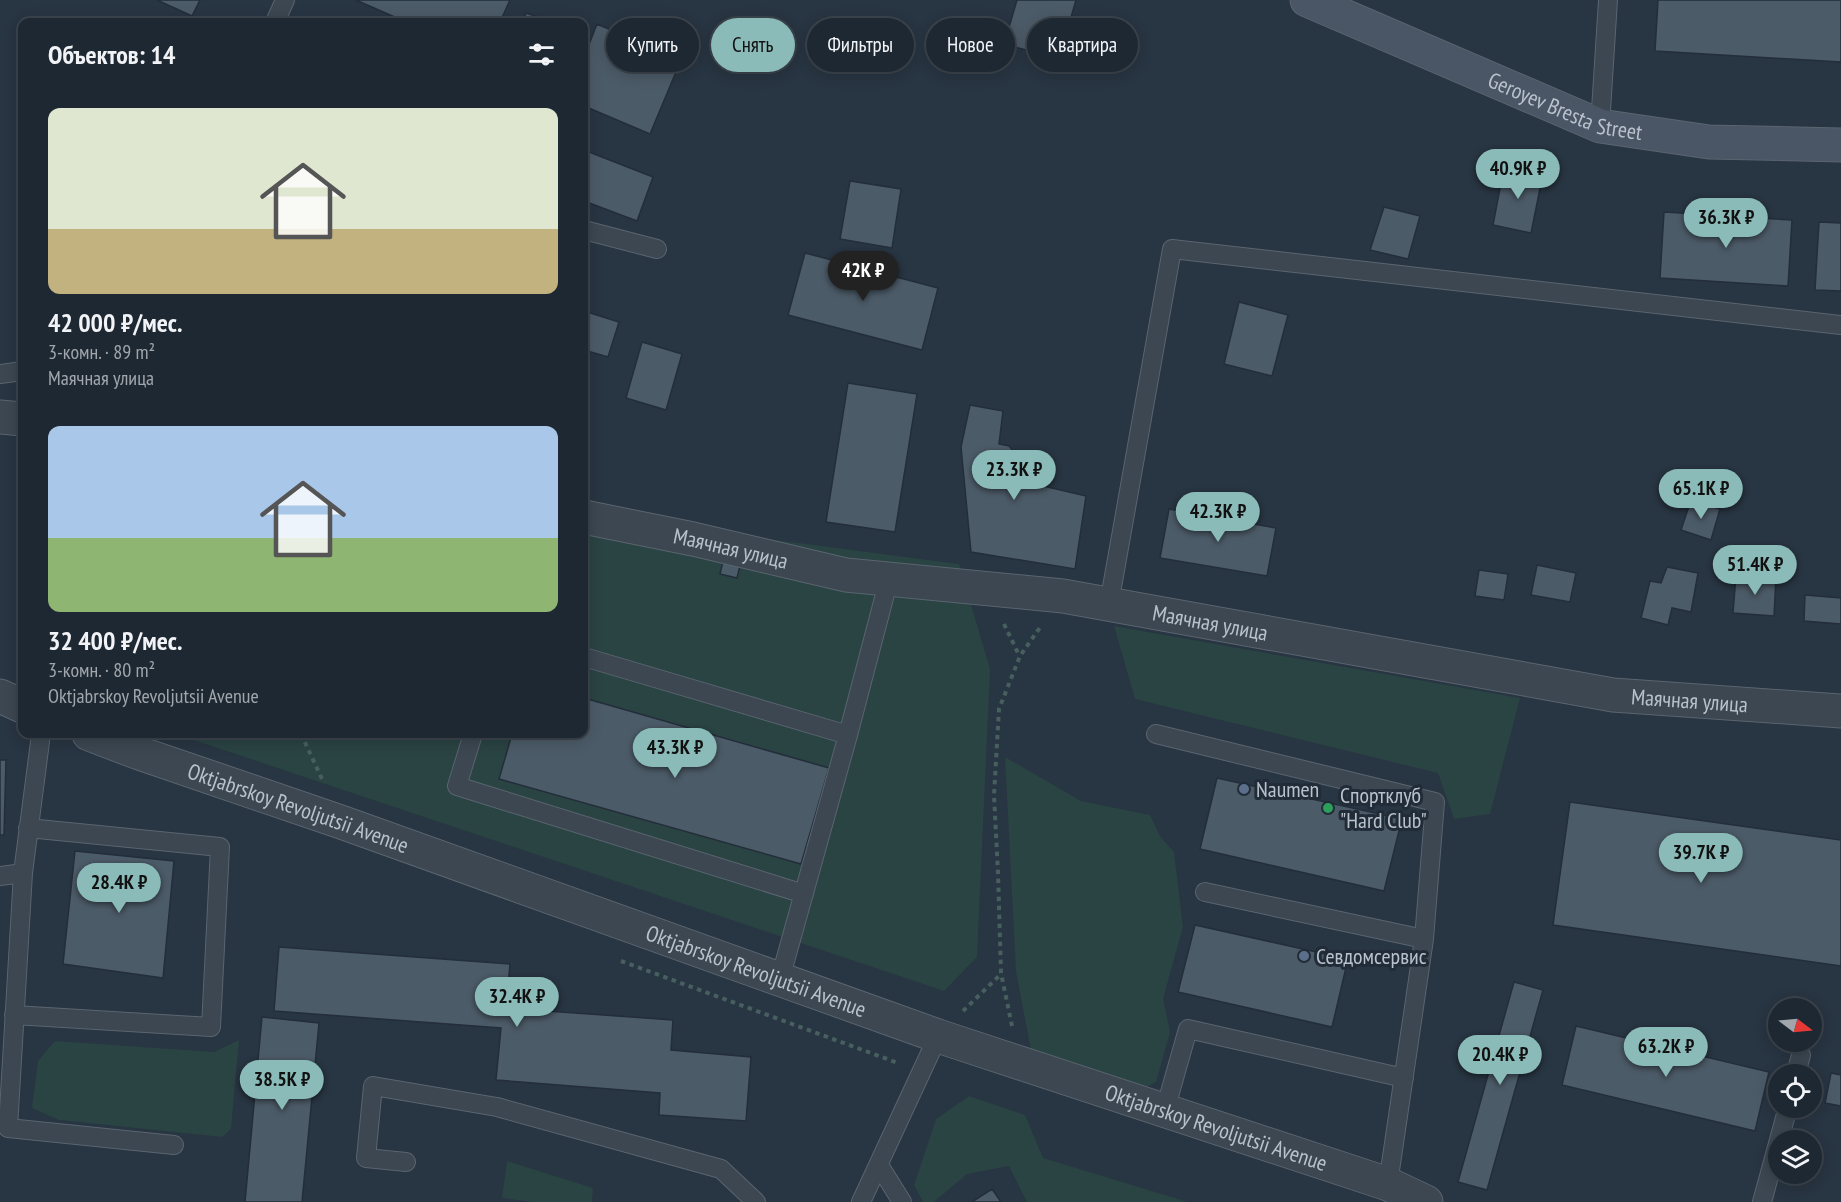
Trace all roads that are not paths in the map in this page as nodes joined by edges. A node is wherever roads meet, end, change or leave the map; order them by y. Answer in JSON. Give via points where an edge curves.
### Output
{"nodes":[{"id":1,"x":285,"y":0,"type":"edge"},
{"id":2,"x":1307,"y":0,"type":"edge"},
{"id":3,"x":1608,"y":0,"type":"edge"},
{"id":4,"x":277,"y":18,"type":"edge"},
{"id":5,"x":1600,"y":126,"type":"junction"},
{"id":6,"x":1841,"y":145,"type":"edge"},
{"id":7,"x":588,"y":231,"type":"edge"},
{"id":8,"x":657,"y":249,"type":"dead end"},
{"id":9,"x":1841,"y":325,"type":"edge"},
{"id":10,"x":18,"y":372,"type":"edge"},
{"id":11,"x":0,"y":374,"type":"edge"},
{"id":12,"x":0,"y":417,"type":"edge"},
{"id":13,"x":18,"y":419,"type":"edge"},
{"id":14,"x":588,"y":518,"type":"edge"},
{"id":15,"x":889,"y":579,"type":"junction"},
{"id":16,"x":1109,"y":604,"type":"junction"},
{"id":17,"x":588,"y":658,"type":"edge"},
{"id":18,"x":0,"y":696,"type":"edge"},
{"id":19,"x":18,"y":704,"type":"edge"},
{"id":20,"x":1841,"y":711,"type":"edge"},
{"id":21,"x":1155,"y":734,"type":"dead end"},
{"id":22,"x":848,"y":735,"type":"junction"},
{"id":23,"x":40,"y":738,"type":"edge"},
{"id":24,"x":100,"y":738,"type":"edge"},
{"id":25,"x":472,"y":738,"type":"edge"},
{"id":26,"x":28,"y":828,"type":"junction"},
{"id":27,"x":23,"y":873,"type":"junction"},
{"id":28,"x":0,"y":876,"type":"edge"},
{"id":29,"x":1205,"y":892,"type":"dead end"},
{"id":30,"x":804,"y":894,"type":"junction"},
{"id":31,"x":1424,"y":939,"type":"junction"},
{"id":32,"x":780,"y":979,"type":"junction"},
{"id":33,"x":14,"y":1015,"type":"junction"},
{"id":34,"x":938,"y":1036,"type":"junction"},
{"id":35,"x":1801,"y":1055,"type":"dead end"},
{"id":36,"x":1799,"y":1064,"type":"edge"},
{"id":37,"x":1404,"y":1078,"type":"junction"},
{"id":38,"x":1165,"y":1110,"type":"junction"},
{"id":39,"x":1785,"y":1118,"type":"edge"},
{"id":40,"x":174,"y":1145,"type":"dead end"},
{"id":41,"x":406,"y":1162,"type":"dead end"},
{"id":42,"x":879,"y":1166,"type":"junction"},
{"id":43,"x":1388,"y":1184,"type":"junction"},
{"id":44,"x":756,"y":1202,"type":"edge"},
{"id":45,"x":861,"y":1202,"type":"edge"},
{"id":46,"x":902,"y":1202,"type":"edge"},
{"id":47,"x":1426,"y":1202,"type":"edge"},
{"id":48,"x":1762,"y":1202,"type":"edge"}],
"edges":[{"from":1,"to":4,"type":"lane"},
{"from":2,"to":5,"type":"street","name":"Geroyev Bresta Street"},
{"from":3,"to":5,"type":"lane"},
{"from":5,"to":6,"type":"street","name":"Geroyev Bresta Street","via":[[1709,142]]},
{"from":7,"to":8,"type":"lane"},
{"from":9,"to":16,"type":"lane","via":[[1172,249]]},
{"from":10,"to":11,"type":"lane"},
{"from":12,"to":13,"type":"street"},
{"from":14,"to":15,"type":"street","name":"Маячная улица","via":[[846,575]]},
{"from":15,"to":16,"type":"street","name":"Маячная улица"},
{"from":15,"to":22,"type":"lane"},
{"from":16,"to":20,"type":"street","name":"Маячная улица","via":[[1614,695]]},
{"from":17,"to":22,"type":"lane"},
{"from":18,"to":19,"type":"street"},
{"from":21,"to":31,"type":"lane","via":[[1435,802]]},
{"from":22,"to":30,"type":"lane"},
{"from":23,"to":26,"type":"lane"},
{"from":24,"to":32,"type":"street","name":"Oktjabrskoy Revoljutsii Avenue"},
{"from":25,"to":30,"type":"lane","via":[[457,786]]},
{"from":26,"to":27,"type":"lane"},
{"from":26,"to":33,"type":"lane","via":[[220,847],[211,1027]]},
{"from":27,"to":28,"type":"lane"},
{"from":27,"to":33,"type":"lane"},
{"from":29,"to":31,"type":"lane"},
{"from":30,"to":32,"type":"lane"},
{"from":31,"to":37,"type":"lane"},
{"from":32,"to":34,"type":"street","name":"Oktjabrskoy Revoljutsii Avenue"},
{"from":33,"to":40,"type":"lane","via":[[8,1128]]},
{"from":34,"to":38,"type":"street","name":"Oktjabrskoy Revoljutsii Avenue"},
{"from":34,"to":42,"type":"lane"},
{"from":35,"to":36,"type":"lane"},
{"from":37,"to":38,"type":"lane","via":[[1188,1029]]},
{"from":37,"to":43,"type":"lane"},
{"from":38,"to":43,"type":"street","name":"Oktjabrskoy Revoljutsii Avenue"},
{"from":39,"to":48,"type":"lane"},
{"from":41,"to":44,"type":"lane","via":[[366,1158],[373,1086],[497,1107],[721,1169]]},
{"from":42,"to":45,"type":"lane"},
{"from":42,"to":46,"type":"lane"},
{"from":43,"to":47,"type":"street","name":"Oktjabrskoy Revoljutsii Avenue"}]}
